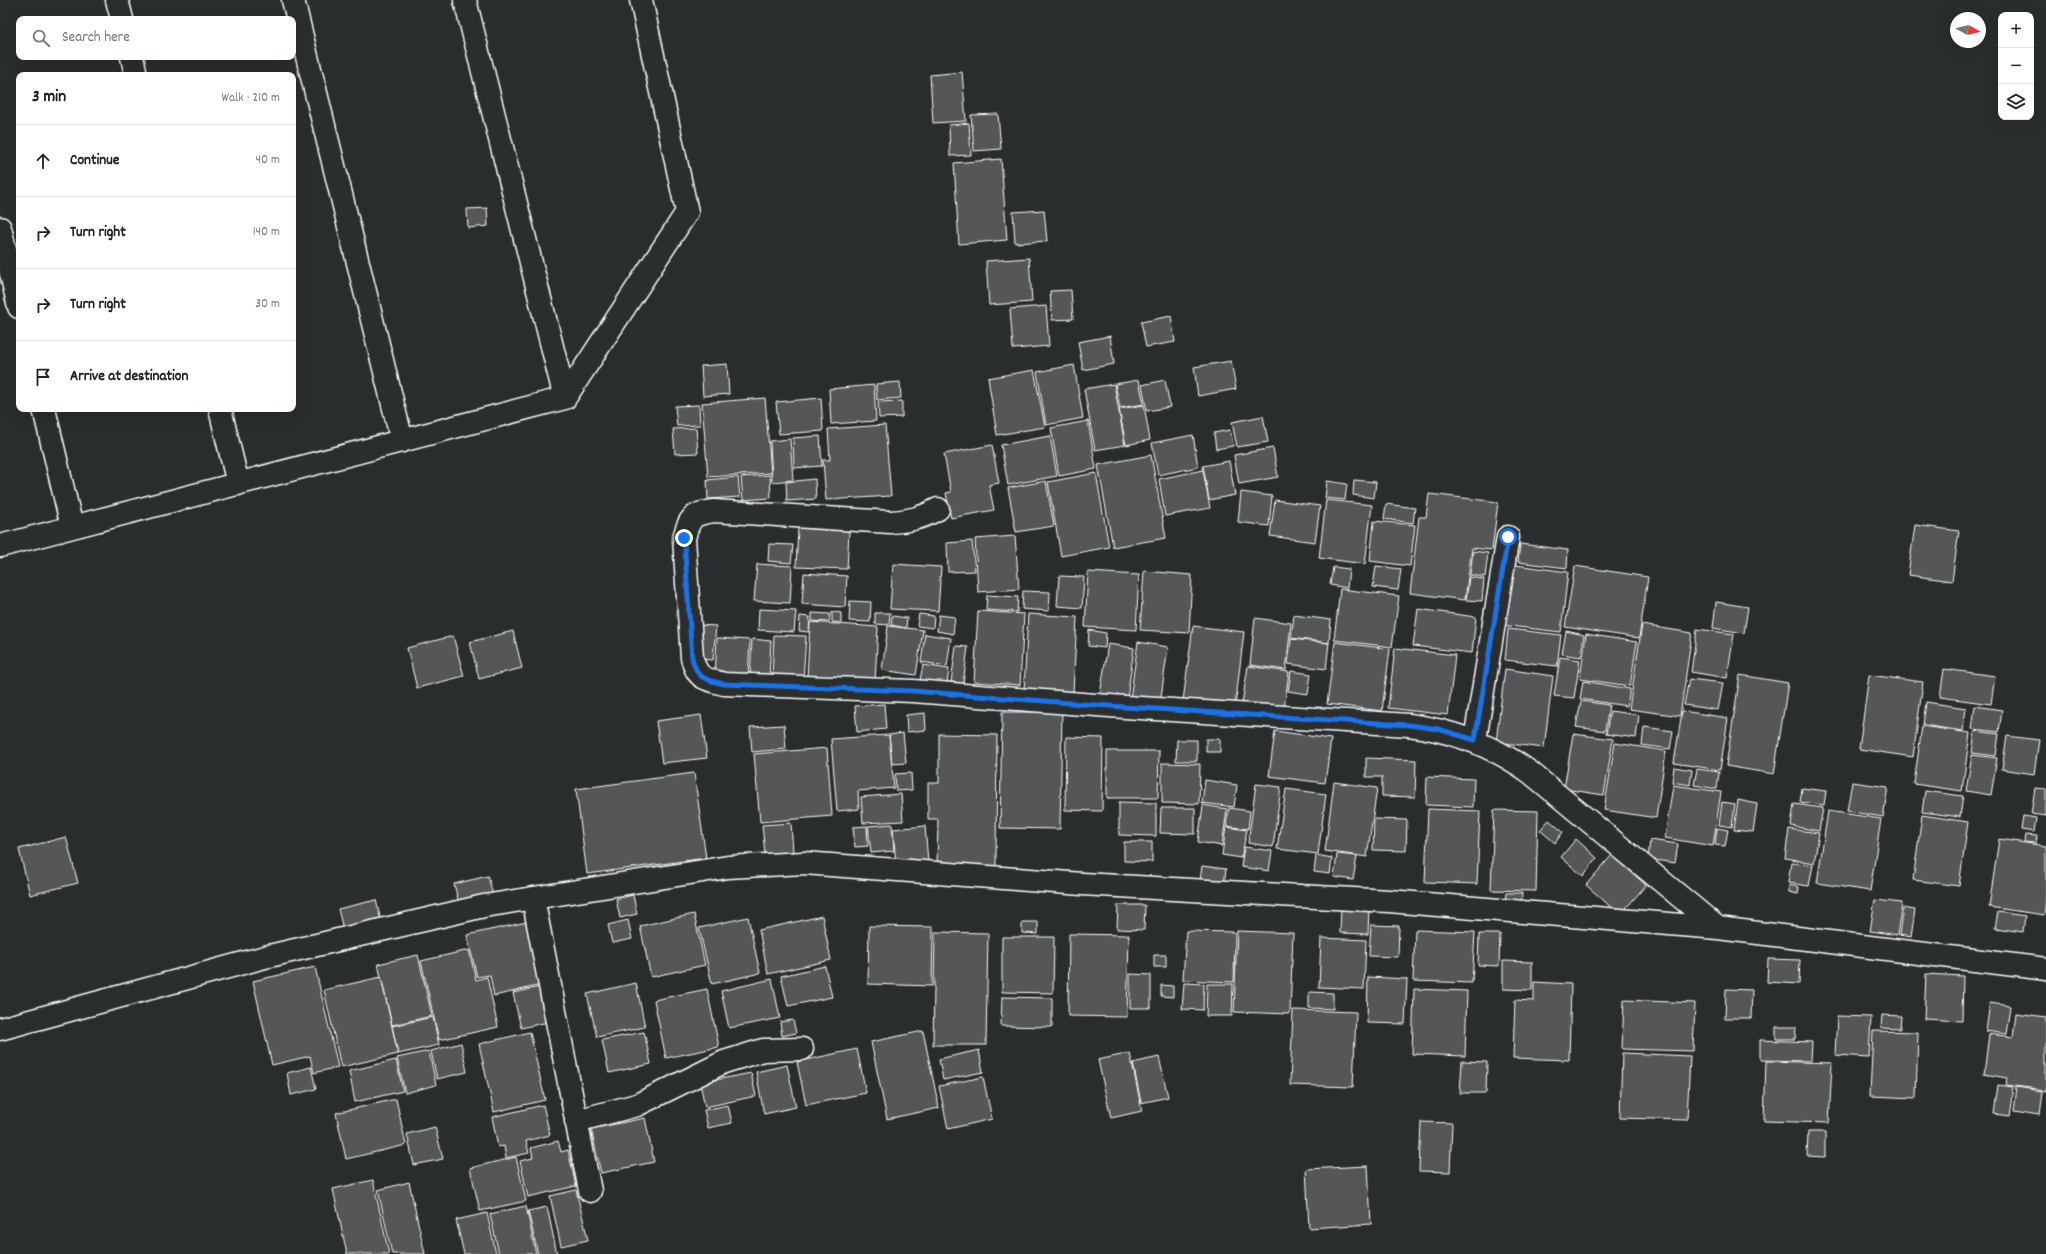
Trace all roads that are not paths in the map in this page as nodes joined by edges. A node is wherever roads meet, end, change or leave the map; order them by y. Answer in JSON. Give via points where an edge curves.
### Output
{"nodes":[{"id":1,"x":117,"y":0,"type":"edge"},
{"id":2,"x":293,"y":0,"type":"edge"},
{"id":3,"x":464,"y":0,"type":"edge"},
{"id":4,"x":641,"y":0,"type":"edge"},
{"id":5,"x":121,"y":16,"type":"edge"},
{"id":6,"x":133,"y":60,"type":"edge"},
{"id":7,"x":135,"y":72,"type":"edge"},
{"id":8,"x":0,"y":228,"type":"edge"},
{"id":9,"x":16,"y":295,"type":"edge"},
{"id":10,"x":565,"y":398,"type":"junction"},
{"id":11,"x":45,"y":412,"type":"edge"},
{"id":12,"x":221,"y":412,"type":"edge"},
{"id":13,"x":402,"y":441,"type":"junction"},
{"id":14,"x":238,"y":484,"type":"junction"},
{"id":15,"x":938,"y":509,"type":"dead end"},
{"id":16,"x":72,"y":527,"type":"junction"},
{"id":17,"x":1508,"y":537,"type":"dead end"},
{"id":18,"x":0,"y":546,"type":"edge"},
{"id":19,"x":1475,"y":740,"type":"junction"},
{"id":20,"x":532,"y":898,"type":"junction"},
{"id":21,"x":1718,"y":928,"type":"junction"},
{"id":22,"x":2046,"y":969,"type":"edge"},
{"id":23,"x":0,"y":1029,"type":"edge"},
{"id":24,"x":802,"y":1048,"type":"dead end"},
{"id":25,"x":576,"y":1121,"type":"junction"},
{"id":26,"x":590,"y":1191,"type":"dead end"}],
"edges":[{"from":1,"to":5,"type":"street"},
{"from":2,"to":13,"type":"street"},
{"from":3,"to":10,"type":"street"},
{"from":4,"to":10,"type":"street","via":[[687,212]]},
{"from":6,"to":7,"type":"street"},
{"from":8,"to":9,"type":"street"},
{"from":10,"to":13,"type":"street"},
{"from":11,"to":16,"type":"street"},
{"from":12,"to":14,"type":"street"},
{"from":13,"to":14,"type":"street"},
{"from":14,"to":16,"type":"street"},
{"from":15,"to":19,"type":"street","via":[[908,521],[890,522],[714,510],[700,513],[689,520],[684,538],[692,658],[696,671],[701,677],[724,684],[913,691],[1409,725],[1438,729]]},
{"from":16,"to":18,"type":"street"},
{"from":17,"to":19,"type":"street"},
{"from":19,"to":21,"type":"street","via":[[1508,757],[1531,773]]},
{"from":20,"to":21,"type":"street","via":[[728,867],[804,863],[1074,883],[1389,901]]},
{"from":20,"to":23,"type":"street","via":[[484,906],[265,957]]},
{"from":20,"to":25,"type":"street"},
{"from":21,"to":22,"type":"street"},
{"from":24,"to":25,"type":"street","via":[[763,1050],[724,1062],[637,1105]]},
{"from":25,"to":26,"type":"street"}]}
